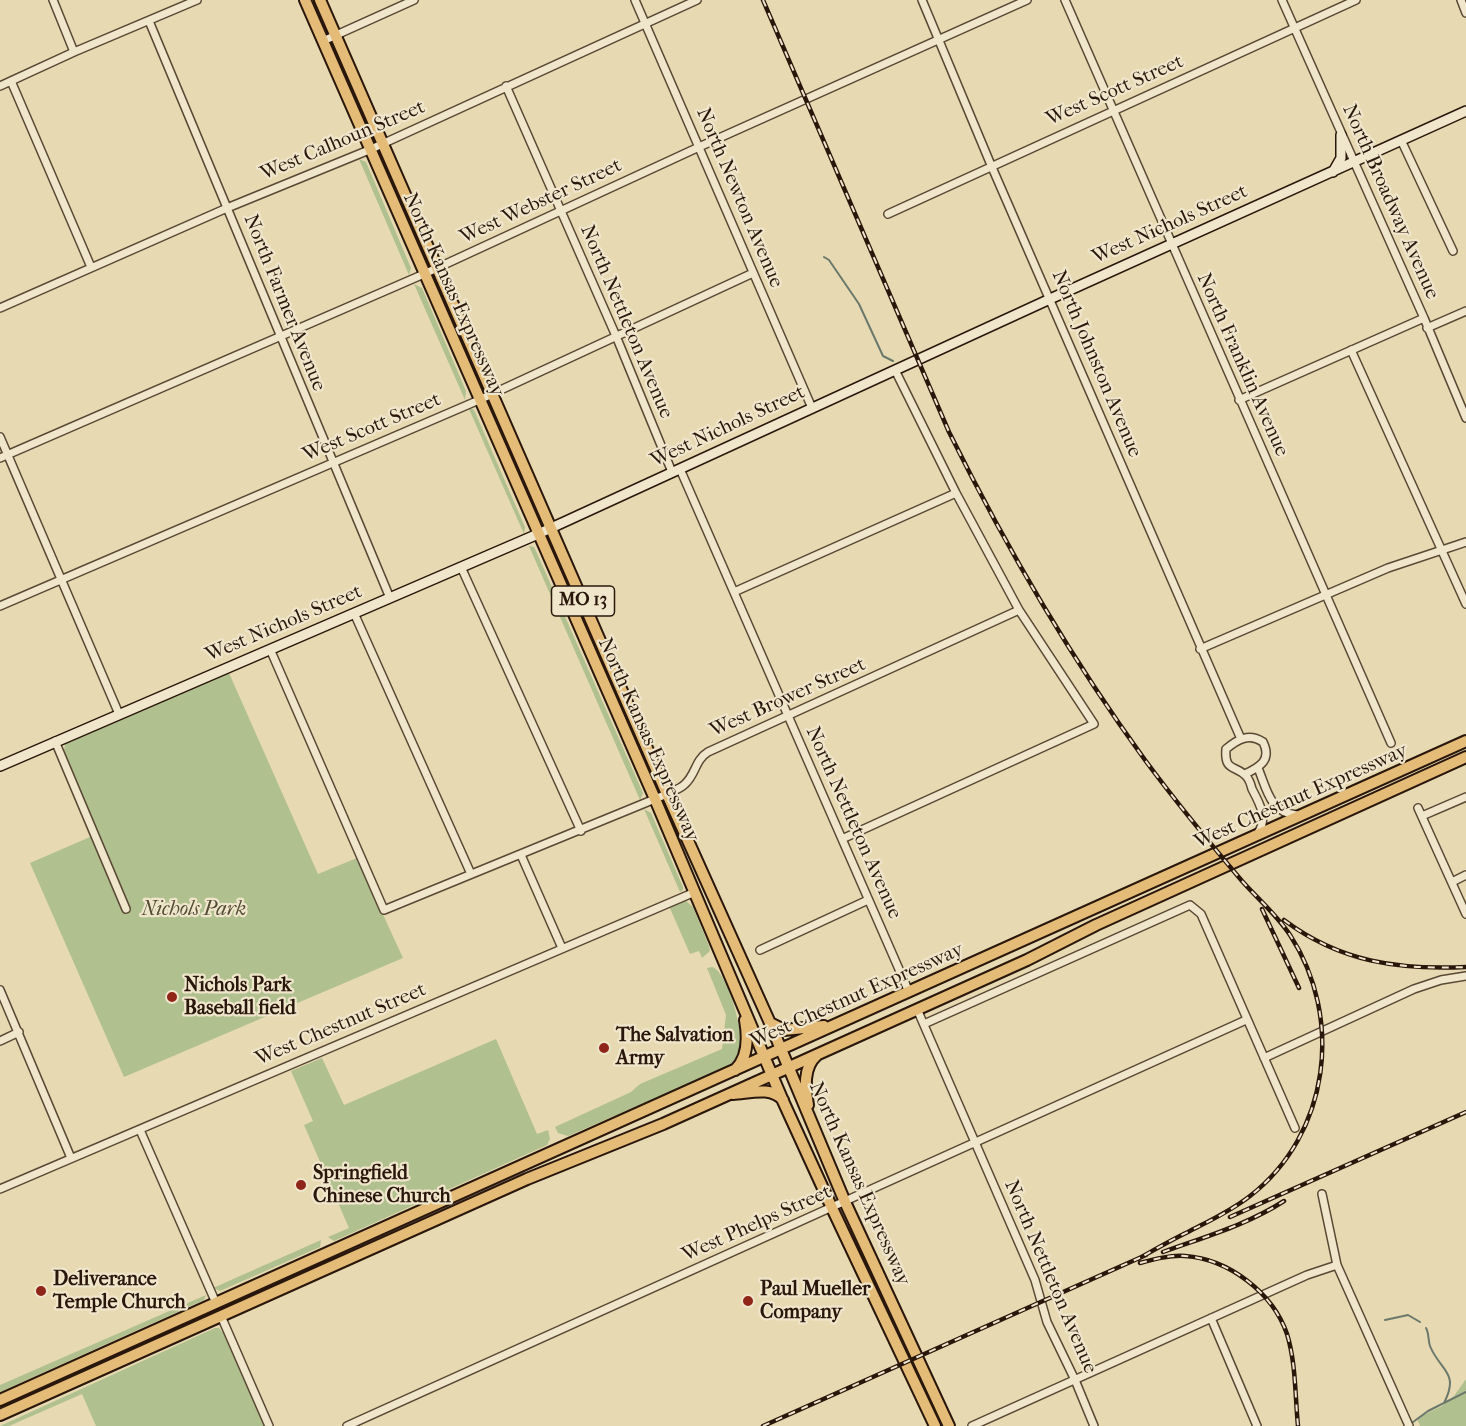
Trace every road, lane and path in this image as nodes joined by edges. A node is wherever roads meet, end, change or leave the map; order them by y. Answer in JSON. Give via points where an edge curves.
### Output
{"nodes":[{"id":1,"x":52,"y":0,"type":"edge"},
{"id":2,"x":197,"y":0,"type":"edge"},
{"id":3,"x":305,"y":0,"type":"edge"},
{"id":4,"x":320,"y":0,"type":"edge"},
{"id":5,"x":414,"y":0,"type":"edge"},
{"id":6,"x":635,"y":0,"type":"edge"},
{"id":7,"x":697,"y":0,"type":"edge"},
{"id":8,"x":922,"y":0,"type":"edge"},
{"id":9,"x":1027,"y":0,"type":"edge"},
{"id":10,"x":1065,"y":0,"type":"edge"},
{"id":11,"x":1282,"y":0,"type":"edge"},
{"id":12,"x":1356,"y":0,"type":"edge"},
{"id":13,"x":1461,"y":0,"type":"edge"},
{"id":14,"x":1466,"y":13,"type":"edge"},
{"id":15,"x":149,"y":21,"type":"junction"},
{"id":16,"x":645,"y":23,"type":"junction"},
{"id":17,"x":1294,"y":29,"type":"junction"},
{"id":18,"x":335,"y":36,"type":"junction"},
{"id":19,"x":939,"y":39,"type":"junction"},
{"id":20,"x":323,"y":42,"type":"junction"},
{"id":21,"x":74,"y":52,"type":"junction"},
{"id":22,"x":11,"y":81,"type":"junction"},
{"id":23,"x":0,"y":86,"type":"edge"},
{"id":24,"x":506,"y":86,"type":"junction"},
{"id":25,"x":1112,"y":110,"type":"junction"},
{"id":26,"x":1466,"y":111,"type":"edge"},
{"id":27,"x":1341,"y":135,"type":"junction"},
{"id":28,"x":1401,"y":140,"type":"junction"},
{"id":29,"x":381,"y":144,"type":"junction"},
{"id":30,"x":699,"y":147,"type":"junction"},
{"id":31,"x":369,"y":150,"type":"junction"},
{"id":32,"x":1354,"y":162,"type":"junction"},
{"id":33,"x":992,"y":165,"type":"junction"},
{"id":34,"x":1333,"y":172,"type":"junction"},
{"id":35,"x":227,"y":208,"type":"junction"},
{"id":36,"x":561,"y":211,"type":"junction"},
{"id":37,"x":888,"y":214,"type":"dead end"},
{"id":38,"x":1172,"y":245,"type":"junction"},
{"id":39,"x":1453,"y":251,"type":"dead end"},
{"id":40,"x":91,"y":267,"type":"junction"},
{"id":41,"x":436,"y":268,"type":"junction"},
{"id":42,"x":753,"y":273,"type":"junction"},
{"id":43,"x":424,"y":274,"type":"junction"},
{"id":44,"x":1050,"y":299,"type":"junction"},
{"id":45,"x":0,"y":308,"type":"edge"},
{"id":46,"x":1466,"y":311,"type":"edge"},
{"id":47,"x":1424,"y":318,"type":"junction"},
{"id":48,"x":1427,"y":328,"type":"junction"},
{"id":49,"x":280,"y":336,"type":"junction"},
{"id":50,"x":616,"y":336,"type":"junction"},
{"id":51,"x":1351,"y":350,"type":"junction"},
{"id":52,"x":894,"y":370,"type":"junction"},
{"id":53,"x":491,"y":394,"type":"junction"},
{"id":54,"x":479,"y":400,"type":"junction"},
{"id":55,"x":1239,"y":400,"type":"junction"},
{"id":56,"x":812,"y":408,"type":"junction"},
{"id":57,"x":1466,"y":418,"type":"edge"},
{"id":58,"x":0,"y":437,"type":"edge"},
{"id":59,"x":8,"y":455,"type":"junction"},
{"id":60,"x":0,"y":458,"type":"edge"},
{"id":61,"x":332,"y":463,"type":"junction"},
{"id":62,"x":676,"y":470,"type":"junction"},
{"id":63,"x":956,"y":493,"type":"junction"},
{"id":64,"x":551,"y":528,"type":"junction"},
{"id":65,"x":538,"y":534,"type":"junction"},
{"id":66,"x":1466,"y":542,"type":"edge"},
{"id":67,"x":1441,"y":550,"type":"junction"},
{"id":68,"x":461,"y":567,"type":"junction"},
{"id":69,"x":62,"y":579,"type":"junction"},
{"id":70,"x":734,"y":592,"type":"junction"},
{"id":71,"x":1325,"y":594,"type":"junction"},
{"id":72,"x":390,"y":598,"type":"junction"},
{"id":73,"x":1466,"y":604,"type":"edge"},
{"id":74,"x":0,"y":606,"type":"edge"},
{"id":75,"x":1019,"y":610,"type":"junction"},
{"id":76,"x":354,"y":613,"type":"junction"},
{"id":77,"x":270,"y":649,"type":"junction"},
{"id":78,"x":1200,"y":649,"type":"junction"},
{"id":79,"x":119,"y":714,"type":"junction"},
{"id":80,"x":789,"y":716,"type":"junction"},
{"id":81,"x":1241,"y":739,"type":"junction"},
{"id":82,"x":55,"y":741,"type":"junction"},
{"id":83,"x":1466,"y":741,"type":"edge"},
{"id":84,"x":1391,"y":743,"type":"dead end"},
{"id":85,"x":1466,"y":757,"type":"edge"},
{"id":86,"x":0,"y":766,"type":"edge"},
{"id":87,"x":1258,"y":768,"type":"junction"},
{"id":88,"x":1245,"y":774,"type":"junction"},
{"id":89,"x":667,"y":794,"type":"junction"},
{"id":90,"x":1466,"y":797,"type":"edge"},
{"id":91,"x":655,"y":799,"type":"junction"},
{"id":92,"x":1418,"y":808,"type":"dead end"},
{"id":93,"x":1302,"y":816,"type":"junction"},
{"id":94,"x":1422,"y":816,"type":"junction"},
{"id":95,"x":581,"y":831,"type":"junction"},
{"id":96,"x":1256,"y":837,"type":"junction"},
{"id":97,"x":842,"y":839,"type":"junction"},
{"id":98,"x":521,"y":855,"type":"junction"},
{"id":99,"x":471,"y":874,"type":"junction"},
{"id":100,"x":1466,"y":875,"type":"edge"},
{"id":101,"x":1452,"y":882,"type":"junction"},
{"id":102,"x":695,"y":892,"type":"junction"},
{"id":103,"x":868,"y":900,"type":"junction"},
{"id":104,"x":126,"y":909,"type":"dead end"},
{"id":105,"x":1466,"y":914,"type":"edge"},
{"id":106,"x":562,"y":948,"type":"junction"},
{"id":107,"x":760,"y":950,"type":"dead end"},
{"id":108,"x":1466,"y":976,"type":"edge"},
{"id":109,"x":0,"y":990,"type":"edge"},
{"id":110,"x":909,"y":992,"type":"junction"},
{"id":111,"x":743,"y":1005,"type":"junction"},
{"id":112,"x":917,"y":1009,"type":"junction"},
{"id":113,"x":1246,"y":1020,"type":"junction"},
{"id":114,"x":770,"y":1023,"type":"junction"},
{"id":115,"x":839,"y":1024,"type":"junction"},
{"id":116,"x":924,"y":1024,"type":"junction"},
{"id":117,"x":19,"y":1032,"type":"junction"},
{"id":118,"x":0,"y":1041,"type":"edge"},
{"id":119,"x":825,"y":1049,"type":"junction"},
{"id":120,"x":782,"y":1050,"type":"junction"},
{"id":121,"x":766,"y":1057,"type":"junction"},
{"id":122,"x":1264,"y":1058,"type":"junction"},
{"id":123,"x":788,"y":1066,"type":"junction"},
{"id":124,"x":734,"y":1071,"type":"junction"},
{"id":125,"x":772,"y":1073,"type":"junction"},
{"id":126,"x":727,"y":1094,"type":"junction"},
{"id":127,"x":783,"y":1101,"type":"junction"},
{"id":128,"x":811,"y":1122,"type":"junction"},
{"id":129,"x":1295,"y":1128,"type":"dead end"},
{"id":130,"x":140,"y":1130,"type":"junction"},
{"id":131,"x":975,"y":1142,"type":"junction"},
{"id":132,"x":71,"y":1158,"type":"junction"},
{"id":133,"x":0,"y":1189,"type":"edge"},
{"id":134,"x":1322,"y":1194,"type":"dead end"},
{"id":135,"x":845,"y":1202,"type":"junction"},
{"id":136,"x":832,"y":1209,"type":"junction"},
{"id":137,"x":1337,"y":1265,"type":"junction"},
{"id":138,"x":216,"y":1303,"type":"junction"},
{"id":139,"x":221,"y":1316,"type":"junction"},
{"id":140,"x":1211,"y":1318,"type":"junction"},
{"id":141,"x":1075,"y":1380,"type":"junction"},
{"id":142,"x":0,"y":1400,"type":"edge"},
{"id":143,"x":0,"y":1415,"type":"edge"},
{"id":144,"x":269,"y":1426,"type":"edge"},
{"id":145,"x":346,"y":1426,"type":"edge"},
{"id":146,"x":934,"y":1426,"type":"edge"},
{"id":147,"x":949,"y":1426,"type":"edge"},
{"id":148,"x":972,"y":1426,"type":"edge"},
{"id":149,"x":1094,"y":1426,"type":"edge"},
{"id":150,"x":1257,"y":1426,"type":"edge"},
{"id":151,"x":1409,"y":1426,"type":"edge"}],
"edges":[{"from":1,"to":21,"type":"street"},
{"from":2,"to":15,"type":"street"},
{"from":3,"to":20,"type":"main road","name":"North Kansas Expressway","number":"MO 13"},
{"from":4,"to":18,"type":"main road","name":"North Kansas Expressway","number":"MO 13"},
{"from":5,"to":18,"type":"street"},
{"from":6,"to":16,"type":"street","name":"North Newton Avenue"},
{"from":7,"to":16,"type":"street","name":"West Calhoun Street"},
{"from":8,"to":19,"type":"street","name":"North Johnston Avenue"},
{"from":9,"to":19,"type":"street","name":"West Webster Street"},
{"from":10,"to":25,"type":"street","name":"North Franklin Avenue"},
{"from":11,"to":17,"type":"street","name":"North Broadway Avenue"},
{"from":12,"to":17,"type":"street","name":"West Scott Street"},
{"from":13,"to":14,"type":"street"},
{"from":15,"to":21,"type":"street"},
{"from":15,"to":35,"type":"street","name":"North Farmer Avenue"},
{"from":16,"to":24,"type":"street","name":"West Calhoun Street"},
{"from":16,"to":30,"type":"street","name":"North Newton Avenue"},
{"from":17,"to":25,"type":"street","name":"West Scott Street"},
{"from":17,"to":27,"type":"street","name":"North Broadway Avenue"},
{"from":18,"to":20,"type":"street"},
{"from":18,"to":29,"type":"main road","name":"North Kansas Expressway","number":"MO 13"},
{"from":19,"to":30,"type":"street","name":"West Webster Street"},
{"from":19,"to":33,"type":"street","name":"North Johnston Avenue"},
{"from":20,"to":31,"type":"main road","name":"North Kansas Expressway","number":"MO 13"},
{"from":21,"to":22,"type":"street"},
{"from":22,"to":23,"type":"street"},
{"from":22,"to":40,"type":"street"},
{"from":24,"to":29,"type":"street","name":"West Calhoun Street"},
{"from":24,"to":36,"type":"street","name":"North Nettleton Avenue"},
{"from":25,"to":33,"type":"street","name":"West Scott Street"},
{"from":25,"to":38,"type":"street","name":"North Franklin Avenue"},
{"from":26,"to":28,"type":"street","name":"West Nichols Street"},
{"from":27,"to":32,"type":"street","name":"North Broadway Avenue"},
{"from":27,"to":34,"type":"street","via":[[1341,158]]},
{"from":28,"to":32,"type":"street","name":"West Nichols Street"},
{"from":28,"to":39,"type":"street"},
{"from":29,"to":31,"type":"street","name":"West Calhoun Street"},
{"from":29,"to":41,"type":"main road","name":"North Kansas Expressway","number":"MO 13"},
{"from":30,"to":36,"type":"street","name":"West Webster Street"},
{"from":30,"to":42,"type":"street","name":"North Newton Avenue"},
{"from":31,"to":35,"type":"street","name":"West Calhoun Street"},
{"from":31,"to":43,"type":"main road","name":"North Kansas Expressway","number":"MO 13"},
{"from":32,"to":34,"type":"street","name":"West Nichols Street"},
{"from":32,"to":47,"type":"street","name":"North Broadway Avenue"},
{"from":33,"to":37,"type":"street","name":"West Scott Street"},
{"from":33,"to":44,"type":"street","name":"North Johnston Avenue"},
{"from":34,"to":38,"type":"street","name":"West Nichols Street"},
{"from":35,"to":40,"type":"street","name":"West Calhoun Street"},
{"from":35,"to":49,"type":"street","name":"North Farmer Avenue"},
{"from":36,"to":41,"type":"street","name":"West Webster Street"},
{"from":36,"to":50,"type":"street","name":"North Nettleton Avenue"},
{"from":38,"to":44,"type":"street","name":"West Nichols Street"},
{"from":38,"to":55,"type":"street","name":"North Franklin Avenue"},
{"from":40,"to":45,"type":"street","name":"West Calhoun Street"},
{"from":41,"to":43,"type":"street","name":"West Webster Street"},
{"from":41,"to":53,"type":"main road","name":"North Kansas Expressway","number":"MO 13"},
{"from":42,"to":50,"type":"street","name":"West Scott Street"},
{"from":42,"to":56,"type":"street","name":"North Newton Avenue"},
{"from":43,"to":49,"type":"street","name":"West Webster Street"},
{"from":43,"to":54,"type":"main road","name":"North Kansas Expressway","number":"MO 13"},
{"from":44,"to":52,"type":"street","name":"West Nichols Street"},
{"from":44,"to":78,"type":"street","name":"North Johnston Avenue"},
{"from":46,"to":48,"type":"street"},
{"from":47,"to":48,"type":"street","name":"North Broadway Avenue"},
{"from":47,"to":51,"type":"street"},
{"from":48,"to":57,"type":"street","name":"North Broadway Avenue"},
{"from":49,"to":59,"type":"street","name":"West Webster Street"},
{"from":49,"to":61,"type":"street","name":"North Farmer Avenue"},
{"from":50,"to":53,"type":"street","name":"West Scott Street"},
{"from":50,"to":62,"type":"street","name":"North Nettleton Avenue"},
{"from":51,"to":55,"type":"street"},
{"from":51,"to":67,"type":"street"},
{"from":52,"to":56,"type":"street","name":"West Nichols Street"},
{"from":52,"to":63,"type":"street"},
{"from":53,"to":54,"type":"street","name":"West Scott Street"},
{"from":53,"to":64,"type":"main road","name":"North Kansas Expressway","number":"MO 13"},
{"from":54,"to":61,"type":"street","name":"West Scott Street"},
{"from":54,"to":65,"type":"main road","name":"North Kansas Expressway","number":"MO 13"},
{"from":55,"to":71,"type":"street","name":"North Franklin Avenue"},
{"from":56,"to":62,"type":"street","name":"West Nichols Street"},
{"from":58,"to":59,"type":"street"},
{"from":59,"to":60,"type":"street","name":"West Webster Street"},
{"from":59,"to":69,"type":"street"},
{"from":61,"to":69,"type":"street","name":"West Scott Street"},
{"from":61,"to":72,"type":"street","name":"North Farmer Avenue"},
{"from":62,"to":64,"type":"street","name":"West Nichols Street"},
{"from":62,"to":70,"type":"street","name":"North Nettleton Avenue"},
{"from":63,"to":70,"type":"street"},
{"from":63,"to":75,"type":"street"},
{"from":64,"to":65,"type":"street","name":"West Nichols Street"},
{"from":64,"to":89,"type":"main road","name":"North Kansas Expressway","number":"MO 13"},
{"from":65,"to":68,"type":"street","name":"West Nichols Street"},
{"from":65,"to":91,"type":"main road","name":"North Kansas Expressway","number":"MO 13"},
{"from":66,"to":67,"type":"street"},
{"from":67,"to":71,"type":"street"},
{"from":67,"to":73,"type":"street"},
{"from":68,"to":72,"type":"street","name":"West Nichols Street"},
{"from":68,"to":95,"type":"street"},
{"from":69,"to":74,"type":"street","name":"West Scott Street"},
{"from":69,"to":79,"type":"street"},
{"from":70,"to":80,"type":"street","name":"North Nettleton Avenue"},
{"from":71,"to":78,"type":"street"},
{"from":71,"to":84,"type":"street","name":"North Franklin Avenue"},
{"from":72,"to":76,"type":"street","name":"West Nichols Street"},
{"from":75,"to":80,"type":"street","name":"West Brower Street"},
{"from":75,"to":97,"type":"street","via":[[1094,724]]},
{"from":76,"to":77,"type":"street","name":"West Nichols Street"},
{"from":76,"to":99,"type":"street"},
{"from":77,"to":79,"type":"street","name":"West Nichols Street"},
{"from":77,"to":99,"type":"street","name":"West Brower Street","via":[[384,910]]},
{"from":78,"to":81,"type":"street","name":"North Johnston Avenue"},
{"from":79,"to":82,"type":"street","name":"West Nichols Street"},
{"from":80,"to":89,"type":"street","name":"West Brower Street","via":[[702,756],[686,783]]},
{"from":80,"to":97,"type":"street","name":"North Nettleton Avenue"},
{"from":81,"to":87,"type":"street","via":[[1257,738],[1263,742],[1267,756]]},
{"from":81,"to":88,"type":"street","via":[[1226,749],[1225,755],[1232,768]]},
{"from":82,"to":86,"type":"street","name":"West Nichols Street"},
{"from":82,"to":104,"type":"street"},
{"from":83,"to":93,"type":"main road","name":"West Chestnut Expressway"},
{"from":85,"to":112,"type":"main road","name":"West Chestnut Expressway"},
{"from":87,"to":88,"type":"street"},
{"from":87,"to":93,"type":"street","via":[[1277,808],[1284,814]]},
{"from":88,"to":96,"type":"street","via":[[1263,814]]},
{"from":89,"to":91,"type":"street","name":"West Brower Street"},
{"from":89,"to":114,"type":"main road","name":"North Kansas Expressway","number":"MO 13"},
{"from":90,"to":94,"type":"street"},
{"from":91,"to":95,"type":"street","name":"West Brower Street"},
{"from":91,"to":102,"type":"main road","name":"North Kansas Expressway","number":"MO 13"},
{"from":92,"to":94,"type":"street"},
{"from":93,"to":96,"type":"main road","name":"West Chestnut Expressway"},
{"from":94,"to":101,"type":"street"},
{"from":95,"to":98,"type":"street","name":"West Brower Street"},
{"from":96,"to":110,"type":"main road","name":"West Chestnut Expressway"},
{"from":97,"to":103,"type":"street","name":"North Nettleton Avenue"},
{"from":98,"to":99,"type":"street","name":"West Brower Street"},
{"from":98,"to":106,"type":"street"},
{"from":100,"to":101,"type":"street"},
{"from":101,"to":105,"type":"street"},
{"from":102,"to":106,"type":"street","name":"West Chestnut Street"},
{"from":102,"to":111,"type":"main road","name":"North Kansas Expressway","number":"MO 13"},
{"from":103,"to":107,"type":"street"},
{"from":103,"to":110,"type":"street","name":"North Nettleton Avenue"},
{"from":106,"to":130,"type":"street","name":"West Chestnut Street"},
{"from":108,"to":122,"type":"street","via":[[1414,989]]},
{"from":109,"to":117,"type":"street"},
{"from":110,"to":115,"type":"main road","name":"West Chestnut Expressway"},
{"from":111,"to":121,"type":"main road","name":"North Kansas Expressway","number":"MO 13"},
{"from":111,"to":124,"type":"main road","via":[[746,1049]]},
{"from":112,"to":116,"type":"street","name":"North Nettleton Avenue"},
{"from":112,"to":119,"type":"main road","name":"West Chestnut Expressway"},
{"from":113,"to":116,"type":"street","via":[[1201,914],[1190,905]]},
{"from":113,"to":122,"type":"street"},
{"from":113,"to":131,"type":"street","name":"West Phelps Street"},
{"from":114,"to":115,"type":"main road","via":[[784,1030]]},
{"from":114,"to":120,"type":"main road","name":"North Kansas Expressway","number":"MO 13"},
{"from":115,"to":120,"type":"main road","name":"West Chestnut Expressway"},
{"from":116,"to":131,"type":"street","name":"North Nettleton Avenue"},
{"from":117,"to":118,"type":"street"},
{"from":117,"to":132,"type":"street"},
{"from":119,"to":123,"type":"main road","name":"West Chestnut Expressway"},
{"from":119,"to":128,"type":"main road","via":[[810,1061],[807,1071]]},
{"from":120,"to":121,"type":"main road","name":"West Chestnut Expressway"},
{"from":120,"to":123,"type":"main road","name":"North Kansas Expressway","number":"MO 13"},
{"from":121,"to":124,"type":"main road","name":"West Chestnut Expressway"},
{"from":121,"to":125,"type":"main road","name":"North Kansas Expressway","number":"MO 13"},
{"from":122,"to":129,"type":"street"},
{"from":123,"to":125,"type":"main road","name":"West Chestnut Expressway"},
{"from":123,"to":128,"type":"main road","name":"North Kansas Expressway","number":"MO 13"},
{"from":124,"to":138,"type":"main road","name":"West Chestnut Expressway"},
{"from":125,"to":126,"type":"main road","name":"West Chestnut Expressway"},
{"from":125,"to":127,"type":"main road","name":"North Kansas Expressway","number":"MO 13"},
{"from":126,"to":127,"type":"main road","via":[[766,1091]]},
{"from":126,"to":139,"type":"main road","name":"West Chestnut Expressway"},
{"from":127,"to":136,"type":"main road","name":"North Kansas Expressway","number":"MO 13"},
{"from":128,"to":135,"type":"main road","name":"North Kansas Expressway","number":"MO 13"},
{"from":130,"to":132,"type":"street","name":"West Chestnut Street"},
{"from":130,"to":138,"type":"street"},
{"from":131,"to":135,"type":"street","name":"West Phelps Street"},
{"from":131,"to":141,"type":"street","name":"North Nettleton Avenue","via":[[1040,1291],[1047,1322]]},
{"from":132,"to":133,"type":"street","name":"West Chestnut Street"},
{"from":134,"to":137,"type":"street"},
{"from":135,"to":136,"type":"street","name":"West Phelps Street"},
{"from":135,"to":147,"type":"main road","name":"North Kansas Expressway","number":"MO 13"},
{"from":136,"to":145,"type":"street","name":"West Phelps Street"},
{"from":136,"to":146,"type":"main road","name":"North Kansas Expressway","number":"MO 13"},
{"from":137,"to":140,"type":"street"},
{"from":137,"to":151,"type":"street"},
{"from":138,"to":142,"type":"main road","name":"West Chestnut Expressway"},
{"from":139,"to":143,"type":"main road","name":"West Chestnut Expressway"},
{"from":139,"to":144,"type":"street"},
{"from":140,"to":141,"type":"street"},
{"from":140,"to":150,"type":"street"},
{"from":141,"to":148,"type":"street"},
{"from":141,"to":149,"type":"street","name":"North Nettleton Avenue"}]}
